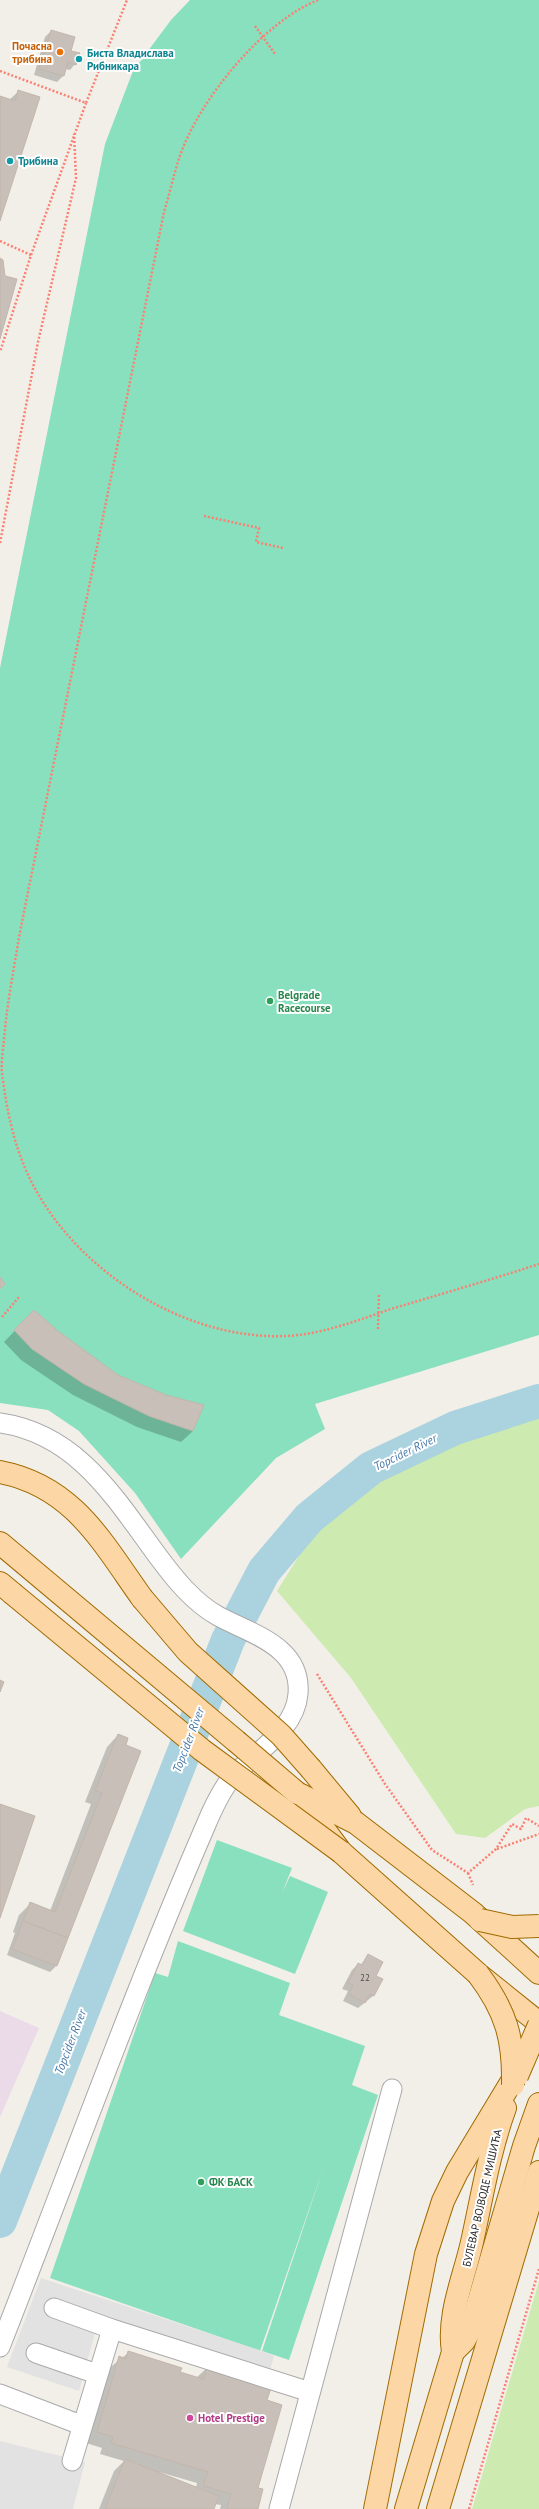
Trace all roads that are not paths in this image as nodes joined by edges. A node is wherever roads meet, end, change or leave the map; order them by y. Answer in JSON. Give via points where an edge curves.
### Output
{"nodes":[{"id":1,"x":0,"y":1423,"type":"edge"},
{"id":2,"x":0,"y":1472,"type":"edge"},
{"id":3,"x":0,"y":1543,"type":"edge"},
{"id":4,"x":6,"y":1588,"type":"edge"},
{"id":5,"x":297,"y":1793,"type":"junction"},
{"id":6,"x":356,"y":1823,"type":"junction"},
{"id":7,"x":341,"y":1852,"type":"junction"},
{"id":8,"x":480,"y":1920,"type":"junction"},
{"id":9,"x":539,"y":1926,"type":"edge"},
{"id":10,"x":539,"y":1973,"type":"edge"},
{"id":11,"x":478,"y":1974,"type":"junction"},
{"id":12,"x":539,"y":2024,"type":"edge"},
{"id":13,"x":539,"y":2038,"type":"edge"},
{"id":14,"x":513,"y":2085,"type":"junction"},
{"id":15,"x":392,"y":2089,"type":"dead end"},
{"id":16,"x":539,"y":2104,"type":"edge"},
{"id":17,"x":539,"y":2172,"type":"edge"},
{"id":18,"x":54,"y":2308,"type":"dead end"},
{"id":19,"x":112,"y":2329,"type":"junction"},
{"id":20,"x":0,"y":2347,"type":"edge"},
{"id":21,"x":454,"y":2352,"type":"junction"},
{"id":22,"x":36,"y":2353,"type":"dead end"},
{"id":23,"x":97,"y":2374,"type":"junction"},
{"id":24,"x":310,"y":2392,"type":"junction"},
{"id":25,"x":0,"y":2394,"type":"edge"},
{"id":26,"x":82,"y":2425,"type":"junction"},
{"id":27,"x":72,"y":2462,"type":"dead end"},
{"id":28,"x":279,"y":2509,"type":"edge"},
{"id":29,"x":375,"y":2509,"type":"edge"},
{"id":30,"x":406,"y":2509,"type":"edge"},
{"id":31,"x":438,"y":2509,"type":"edge"}],
"edges":[{"from":1,"to":20,"type":"lane","via":[[25,1428],[45,1436],[83,1462],[180,1584],[216,1615],[262,1637],[278,1648],[294,1666],[298,1681],[296,1708],[290,1721],[231,1779],[216,1801],[163,1928]]},
{"from":2,"to":6,"type":"main road","bridge":true,"via":[[27,1479],[55,1493],[90,1524],[161,1622],[188,1652],[281,1735]]},
{"from":3,"to":5,"type":"main road","bridge":true},
{"from":4,"to":7,"type":"main road","bridge":true,"via":[[202,1750]]},
{"from":5,"to":6,"type":"main road"},
{"from":5,"to":7,"type":"main road","bridge":true},
{"from":6,"to":8,"type":"main road"},
{"from":7,"to":11,"type":"main road"},
{"from":8,"to":9,"type":"main road","bridge":true,"via":[[512,1927]]},
{"from":8,"to":10,"type":"main road"},
{"from":11,"to":12,"type":"main road","bridge":true},
{"from":11,"to":14,"type":"main road","bridge":true,"via":[[498,2002],[506,2021],[512,2051]]},
{"from":12,"to":14,"type":"main road","name":"БУЛЕВАР ВОЈВОДЕ МИШИЋА","bridge":true},
{"from":13,"to":29,"type":"main road","via":[[473,2144],[446,2195],[435,2223]]},
{"from":14,"to":21,"type":"main road","name":"БУЛЕВАР ВОЈВОДЕ МИШИЋА","via":[[492,2147],[452,2321]]},
{"from":15,"to":24,"type":"lane"},
{"from":16,"to":21,"type":"main road","name":"БУЛЕВАР ВОЈВОДЕ МИШИЋА","via":[[524,2146],[471,2328]]},
{"from":17,"to":31,"type":"main road"},
{"from":18,"to":19,"type":"lane"},
{"from":19,"to":23,"type":"lane"},
{"from":19,"to":24,"type":"lane"},
{"from":21,"to":30,"type":"main road","name":"БУЛЕВАР ВОЈВОДЕ МИШИЋА"},
{"from":22,"to":23,"type":"lane"},
{"from":23,"to":26,"type":"lane"},
{"from":24,"to":28,"type":"lane"},
{"from":25,"to":26,"type":"lane"},
{"from":26,"to":27,"type":"lane"}]}
